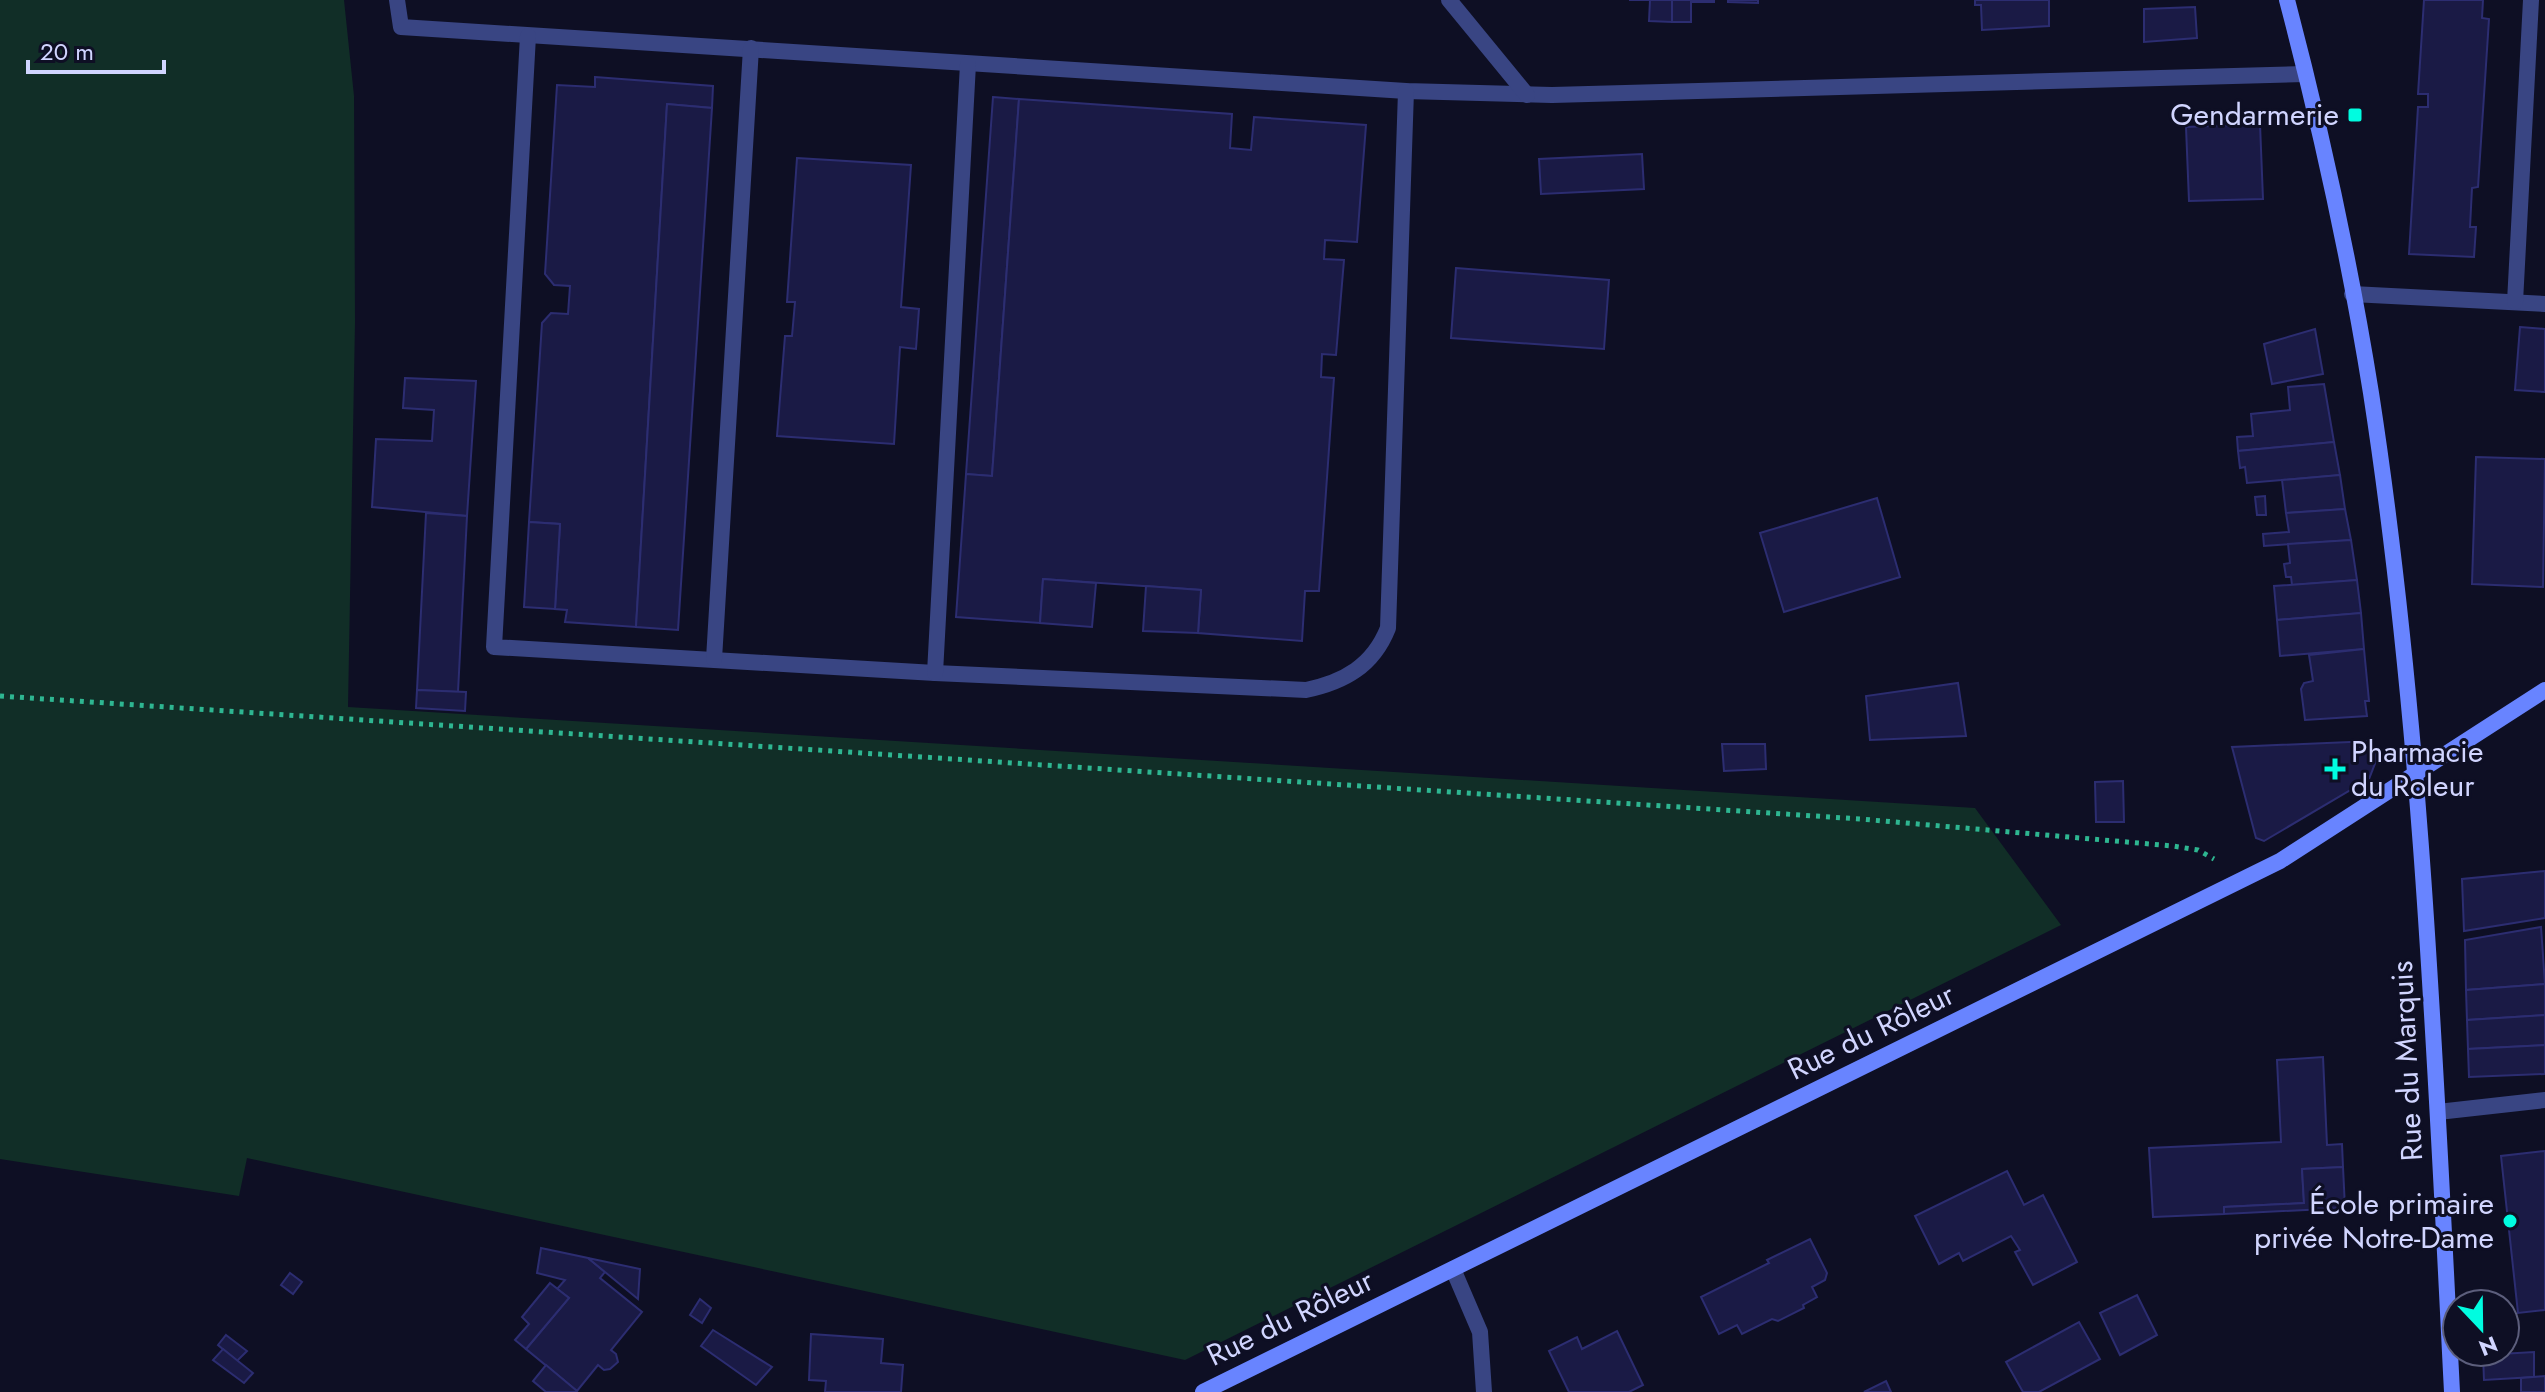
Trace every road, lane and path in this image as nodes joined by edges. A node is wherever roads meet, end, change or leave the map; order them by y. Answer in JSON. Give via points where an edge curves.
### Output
{"nodes":[{"id":1,"x":397,"y":0,"type":"edge"},
{"id":2,"x":1449,"y":0,"type":"edge"},
{"id":3,"x":2287,"y":0,"type":"edge"},
{"id":4,"x":2531,"y":0,"type":"edge"},
{"id":5,"x":528,"y":36,"type":"junction"},
{"id":6,"x":751,"y":48,"type":"junction"},
{"id":7,"x":968,"y":64,"type":"junction"},
{"id":8,"x":2305,"y":74,"type":"junction"},
{"id":9,"x":1406,"y":91,"type":"junction"},
{"id":10,"x":1527,"y":95,"type":"junction"},
{"id":11,"x":2352,"y":294,"type":"junction"},
{"id":12,"x":2515,"y":302,"type":"junction"},
{"id":13,"x":2545,"y":304,"type":"edge"},
{"id":14,"x":714,"y":659,"type":"junction"},
{"id":15,"x":935,"y":673,"type":"junction"},
{"id":16,"x":2545,"y":690,"type":"edge"},
{"id":17,"x":0,"y":696,"type":"edge"},
{"id":18,"x":2415,"y":775,"type":"junction"},
{"id":19,"x":2239,"y":880,"type":"junction"},
{"id":20,"x":2545,"y":1100,"type":"edge"},
{"id":21,"x":2438,"y":1112,"type":"junction"},
{"id":22,"x":1453,"y":1269,"type":"junction"},
{"id":23,"x":1203,"y":1392,"type":"edge"},
{"id":24,"x":1484,"y":1392,"type":"edge"},
{"id":25,"x":2452,"y":1392,"type":"edge"}],
"edges":[{"from":1,"to":5,"type":"street","via":[[401,27]]},
{"from":2,"to":10,"type":"street"},
{"from":3,"to":8,"type":"street","name":"Rue du Marquis"},
{"from":4,"to":12,"type":"street"},
{"from":5,"to":6,"type":"street"},
{"from":5,"to":14,"type":"street","via":[[494,647]]},
{"from":6,"to":7,"type":"street"},
{"from":6,"to":14,"type":"street"},
{"from":7,"to":9,"type":"street"},
{"from":7,"to":15,"type":"street"},
{"from":8,"to":10,"type":"street"},
{"from":8,"to":11,"type":"street","name":"Rue du Marquis"},
{"from":9,"to":10,"type":"street"},
{"from":9,"to":15,"type":"street","via":[[1388,628],[1370,660],[1356,672],[1306,690]]},
{"from":11,"to":12,"type":"street"},
{"from":11,"to":18,"type":"street","name":"Rue du Marquis","via":[[2391,545]]},
{"from":12,"to":13,"type":"street"},
{"from":14,"to":15,"type":"street"},
{"from":16,"to":18,"type":"street","name":"Rue du Rôleur"},
{"from":17,"to":19,"type":"path","via":[[1860,819],[2198,850]]},
{"from":18,"to":19,"type":"street","name":"Rue du Rôleur","via":[[2280,861]]},
{"from":18,"to":21,"type":"street","name":"Rue du Marquis"},
{"from":19,"to":22,"type":"street","name":"Rue du Rôleur"},
{"from":20,"to":21,"type":"street"},
{"from":21,"to":25,"type":"street","name":"Rue du Marquis"},
{"from":22,"to":23,"type":"street","name":"Rue du Rôleur"},
{"from":22,"to":24,"type":"street","via":[[1480,1332]]}]}
